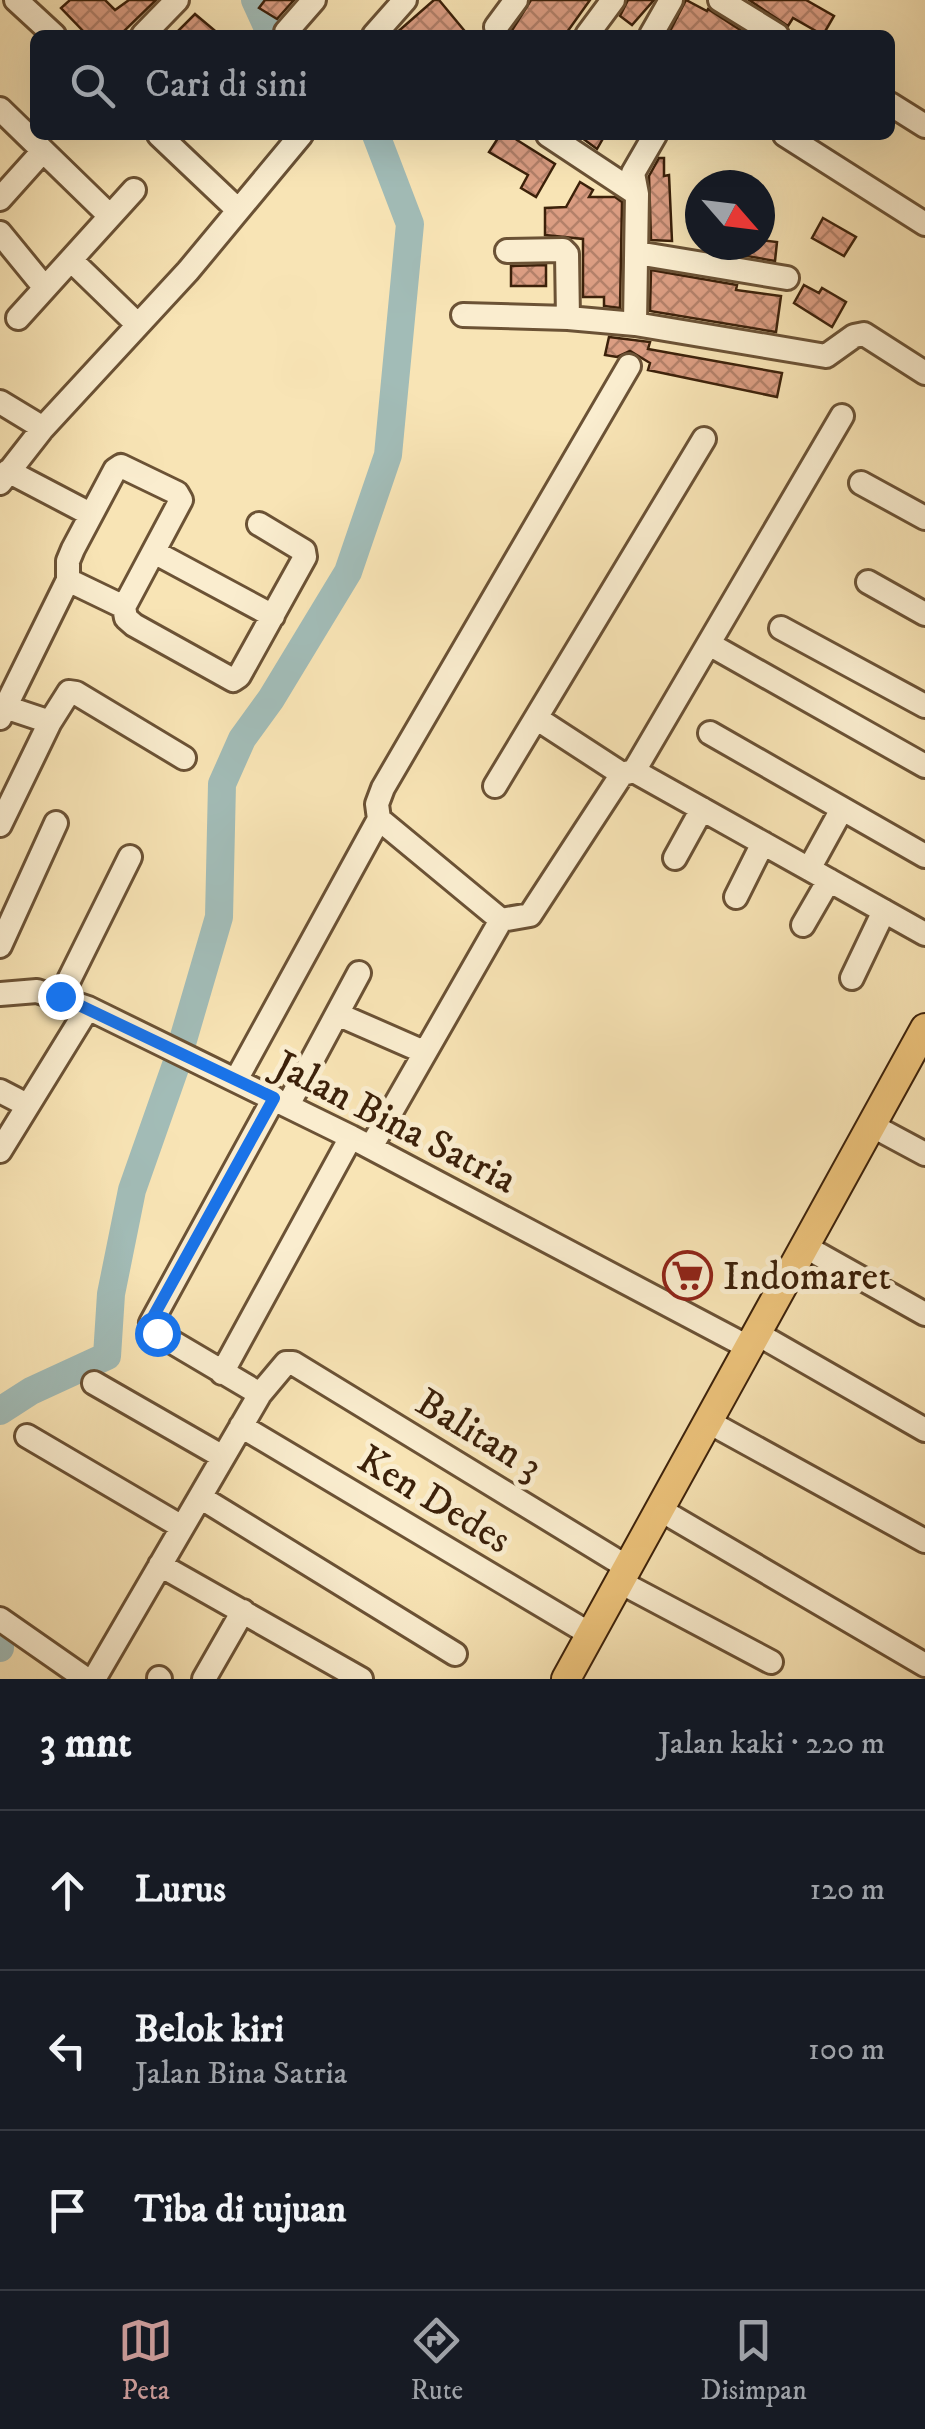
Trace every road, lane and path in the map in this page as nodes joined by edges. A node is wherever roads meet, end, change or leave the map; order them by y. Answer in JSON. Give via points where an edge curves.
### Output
{"nodes":[{"id":1,"x":16,"y":0,"type":"edge"},
{"id":2,"x":52,"y":0,"type":"edge"},
{"id":3,"x":177,"y":0,"type":"edge"},
{"id":4,"x":314,"y":0,"type":"edge"},
{"id":5,"x":405,"y":0,"type":"edge"},
{"id":6,"x":516,"y":0,"type":"edge"},
{"id":7,"x":613,"y":0,"type":"edge"},
{"id":8,"x":671,"y":0,"type":"edge"},
{"id":9,"x":720,"y":0,"type":"edge"},
{"id":10,"x":35,"y":18,"type":"junction"},
{"id":11,"x":496,"y":28,"type":"dead end"},
{"id":12,"x":48,"y":30,"type":"edge"},
{"id":13,"x":148,"y":30,"type":"edge"},
{"id":14,"x":288,"y":30,"type":"edge"},
{"id":15,"x":378,"y":30,"type":"edge"},
{"id":16,"x":591,"y":30,"type":"edge"},
{"id":17,"x":653,"y":30,"type":"edge"},
{"id":18,"x":769,"y":30,"type":"edge"},
{"id":19,"x":895,"y":107,"type":"edge"},
{"id":20,"x":0,"y":109,"type":"edge"},
{"id":21,"x":925,"y":126,"type":"edge"},
{"id":22,"x":30,"y":138,"type":"edge"},
{"id":23,"x":33,"y":140,"type":"edge"},
{"id":24,"x":169,"y":140,"type":"edge"},
{"id":25,"x":297,"y":140,"type":"edge"},
{"id":26,"x":556,"y":140,"type":"edge"},
{"id":27,"x":653,"y":140,"type":"edge"},
{"id":28,"x":792,"y":140,"type":"edge"},
{"id":29,"x":43,"y":150,"type":"junction"},
{"id":30,"x":134,"y":190,"type":"dead end"},
{"id":31,"x":637,"y":194,"type":"junction"},
{"id":32,"x":0,"y":199,"type":"edge"},
{"id":33,"x":238,"y":210,"type":"junction"},
{"id":34,"x":110,"y":216,"type":"junction"},
{"id":35,"x":925,"y":224,"type":"edge"},
{"id":36,"x":0,"y":233,"type":"edge"},
{"id":37,"x":507,"y":251,"type":"dead end"},
{"id":38,"x":636,"y":252,"type":"junction"},
{"id":39,"x":70,"y":260,"type":"junction"},
{"id":40,"x":787,"y":278,"type":"dead end"},
{"id":41,"x":45,"y":288,"type":"junction"},
{"id":42,"x":462,"y":315,"type":"dead end"},
{"id":43,"x":18,"y":318,"type":"dead end"},
{"id":44,"x":568,"y":318,"type":"junction"},
{"id":45,"x":137,"y":324,"type":"junction"},
{"id":46,"x":636,"y":324,"type":"junction"},
{"id":47,"x":628,"y":366,"type":"dead end"},
{"id":48,"x":925,"y":373,"type":"edge"},
{"id":49,"x":0,"y":402,"type":"edge"},
{"id":50,"x":842,"y":416,"type":"dead end"},
{"id":51,"x":43,"y":428,"type":"junction"},
{"id":52,"x":704,"y":439,"type":"dead end"},
{"id":53,"x":4,"y":477,"type":"edge"},
{"id":54,"x":862,"y":483,"type":"dead end"},
{"id":55,"x":90,"y":514,"type":"junction"},
{"id":56,"x":925,"y":518,"type":"edge"},
{"id":57,"x":259,"y":524,"type":"dead end"},
{"id":58,"x":154,"y":552,"type":"junction"},
{"id":59,"x":68,"y":580,"type":"junction"},
{"id":60,"x":868,"y":582,"type":"dead end"},
{"id":61,"x":124,"y":607,"type":"junction"},
{"id":62,"x":925,"y":614,"type":"edge"},
{"id":63,"x":274,"y":616,"type":"junction"},
{"id":64,"x":781,"y":628,"type":"dead end"},
{"id":65,"x":710,"y":644,"type":"junction"},
{"id":66,"x":925,"y":706,"type":"edge"},
{"id":67,"x":3,"y":712,"type":"edge"},
{"id":68,"x":536,"y":718,"type":"junction"},
{"id":69,"x":50,"y":722,"type":"junction"},
{"id":70,"x":710,"y":733,"type":"dead end"},
{"id":71,"x":184,"y":758,"type":"dead end"},
{"id":72,"x":925,"y":766,"type":"edge"},
{"id":73,"x":628,"y":772,"type":"junction"},
{"id":74,"x":495,"y":786,"type":"dead end"},
{"id":75,"x":842,"y":808,"type":"junction"},
{"id":76,"x":702,"y":809,"type":"junction"},
{"id":77,"x":379,"y":819,"type":"junction"},
{"id":78,"x":56,"y":823,"type":"dead end"},
{"id":79,"x":0,"y":825,"type":"edge"},
{"id":80,"x":763,"y":843,"type":"junction"},
{"id":81,"x":925,"y":856,"type":"edge"},
{"id":82,"x":130,"y":857,"type":"dead end"},
{"id":83,"x":675,"y":858,"type":"dead end"},
{"id":84,"x":819,"y":874,"type":"junction"},
{"id":85,"x":736,"y":896,"type":"dead end"},
{"id":86,"x":884,"y":911,"type":"junction"},
{"id":87,"x":501,"y":920,"type":"junction"},
{"id":88,"x":803,"y":925,"type":"dead end"},
{"id":89,"x":925,"y":934,"type":"edge"},
{"id":90,"x":0,"y":946,"type":"edge"},
{"id":91,"x":359,"y":973,"type":"dead end"},
{"id":92,"x":852,"y":978,"type":"dead end"},
{"id":93,"x":0,"y":994,"type":"edge"},
{"id":94,"x":60,"y":996,"type":"junction"},
{"id":95,"x":88,"y":1008,"type":"junction"},
{"id":96,"x":337,"y":1014,"type":"junction"},
{"id":97,"x":925,"y":1028,"type":"edge"},
{"id":98,"x":424,"y":1052,"type":"junction"},
{"id":99,"x":236,"y":1080,"type":"junction"},
{"id":100,"x":0,"y":1092,"type":"edge"},
{"id":101,"x":281,"y":1101,"type":"junction"},
{"id":102,"x":27,"y":1105,"type":"junction"},
{"id":103,"x":871,"y":1125,"type":"junction"},
{"id":104,"x":361,"y":1142,"type":"junction"},
{"id":105,"x":0,"y":1151,"type":"edge"},
{"id":106,"x":925,"y":1154,"type":"edge"},
{"id":107,"x":804,"y":1246,"type":"junction"},
{"id":108,"x":925,"y":1314,"type":"edge"},
{"id":109,"x":752,"y":1340,"type":"junction"},
{"id":110,"x":222,"y":1373,"type":"junction"},
{"id":111,"x":94,"y":1383,"type":"dead end"},
{"id":112,"x":260,"y":1394,"type":"junction"},
{"id":113,"x":707,"y":1421,"type":"junction"},
{"id":114,"x":242,"y":1426,"type":"junction"},
{"id":115,"x":925,"y":1430,"type":"edge"},
{"id":116,"x":27,"y":1436,"type":"dead end"},
{"id":117,"x":223,"y":1457,"type":"junction"},
{"id":118,"x":200,"y":1497,"type":"junction"},
{"id":119,"x":659,"y":1508,"type":"junction"},
{"id":120,"x":182,"y":1527,"type":"junction"},
{"id":121,"x":925,"y":1541,"type":"edge"},
{"id":122,"x":160,"y":1566,"type":"junction"},
{"id":123,"x":623,"y":1574,"type":"junction"},
{"id":124,"x":243,"y":1611,"type":"junction"},
{"id":125,"x":0,"y":1619,"type":"edge"},
{"id":126,"x":590,"y":1634,"type":"junction"},
{"id":127,"x":454,"y":1654,"type":"dead end"},
{"id":128,"x":323,"y":1657,"type":"junction"},
{"id":129,"x":771,"y":1662,"type":"dead end"},
{"id":130,"x":925,"y":1665,"type":"edge"},
{"id":131,"x":86,"y":1679,"type":"edge"},
{"id":132,"x":94,"y":1679,"type":"edge"},
{"id":133,"x":204,"y":1679,"type":"edge"},
{"id":134,"x":312,"y":1679,"type":"edge"},
{"id":135,"x":361,"y":1679,"type":"edge"},
{"id":136,"x":566,"y":1679,"type":"edge"}],
"edges":[{"from":1,"to":10,"type":"street"},
{"from":2,"to":10,"type":"street"},
{"from":3,"to":13,"type":"street"},
{"from":4,"to":14,"type":"street"},
{"from":5,"to":15,"type":"street"},
{"from":6,"to":11,"type":"street"},
{"from":7,"to":16,"type":"street"},
{"from":8,"to":17,"type":"street"},
{"from":9,"to":18,"type":"street"},
{"from":10,"to":12,"type":"street"},
{"from":19,"to":21,"type":"street"},
{"from":20,"to":22,"type":"street"},
{"from":23,"to":29,"type":"street"},
{"from":24,"to":33,"type":"street"},
{"from":25,"to":33,"type":"street"},
{"from":26,"to":31,"type":"street"},
{"from":27,"to":31,"type":"street","via":[[633,173]]},
{"from":28,"to":35,"type":"street"},
{"from":29,"to":32,"type":"street"},
{"from":29,"to":34,"type":"street"},
{"from":30,"to":34,"type":"street"},
{"from":31,"to":38,"type":"street"},
{"from":33,"to":45,"type":"street"},
{"from":34,"to":39,"type":"street"},
{"from":36,"to":41,"type":"street"},
{"from":37,"to":44,"type":"street","via":[[567,254]]},
{"from":38,"to":40,"type":"street"},
{"from":38,"to":46,"type":"street"},
{"from":39,"to":41,"type":"street"},
{"from":39,"to":45,"type":"street"},
{"from":41,"to":43,"type":"street"},
{"from":42,"to":44,"type":"street"},
{"from":44,"to":46,"type":"street"},
{"from":45,"to":51,"type":"street"},
{"from":46,"to":48,"type":"street","via":[[826,356],[864,334]]},
{"from":47,"to":77,"type":"street","via":[[383,788]]},
{"from":49,"to":51,"type":"street"},
{"from":50,"to":65,"type":"street"},
{"from":51,"to":53,"type":"street"},
{"from":52,"to":68,"type":"street"},
{"from":53,"to":55,"type":"street"},
{"from":54,"to":56,"type":"street"},
{"from":55,"to":58,"type":"street","via":[[121,466],[177,494],[179,504]]},
{"from":55,"to":59,"type":"street","via":[[68,561]]},
{"from":57,"to":63,"type":"street","via":[[306,554]]},
{"from":58,"to":61,"type":"street"},
{"from":58,"to":63,"type":"street"},
{"from":59,"to":61,"type":"street"},
{"from":59,"to":67,"type":"street"},
{"from":60,"to":62,"type":"street"},
{"from":61,"to":63,"type":"street","via":[[134,625],[233,680]]},
{"from":64,"to":66,"type":"street"},
{"from":65,"to":72,"type":"street"},
{"from":65,"to":73,"type":"street"},
{"from":67,"to":69,"type":"street"},
{"from":68,"to":73,"type":"street"},
{"from":68,"to":74,"type":"street"},
{"from":69,"to":71,"type":"street","via":[[72,692]]},
{"from":69,"to":79,"type":"street"},
{"from":70,"to":75,"type":"street"},
{"from":73,"to":76,"type":"street"},
{"from":73,"to":87,"type":"street","via":[[536,909]]},
{"from":75,"to":81,"type":"street"},
{"from":75,"to":84,"type":"street"},
{"from":76,"to":80,"type":"street"},
{"from":76,"to":83,"type":"street"},
{"from":77,"to":87,"type":"street"},
{"from":77,"to":99,"type":"street"},
{"from":78,"to":90,"type":"street"},
{"from":80,"to":84,"type":"street"},
{"from":80,"to":85,"type":"street"},
{"from":82,"to":94,"type":"street"},
{"from":84,"to":86,"type":"street"},
{"from":84,"to":88,"type":"street"},
{"from":86,"to":89,"type":"street"},
{"from":86,"to":92,"type":"street"},
{"from":87,"to":98,"type":"street"},
{"from":91,"to":96,"type":"street"},
{"from":93,"to":94,"type":"street","name":"Jalan Bina Satria"},
{"from":94,"to":95,"type":"street","name":"Jalan Bina Satria"},
{"from":95,"to":99,"type":"street","name":"Jalan Bina Satria"},
{"from":95,"to":102,"type":"street"},
{"from":96,"to":98,"type":"street"},
{"from":96,"to":101,"type":"street"},
{"from":97,"to":103,"type":"main road"},
{"from":98,"to":104,"type":"street"},
{"from":99,"to":101,"type":"street","name":"Jalan Bina Satria"},
{"from":100,"to":102,"type":"street"},
{"from":101,"to":104,"type":"street","name":"Jalan Bina Satria"},
{"from":101,"to":110,"type":"street","via":[[152,1323],[157,1333]]},
{"from":102,"to":105,"type":"street"},
{"from":103,"to":106,"type":"street"},
{"from":103,"to":107,"type":"main road"},
{"from":104,"to":109,"type":"street","name":"Jalan Bina Satria"},
{"from":104,"to":110,"type":"street"},
{"from":107,"to":108,"type":"street"},
{"from":107,"to":109,"type":"main road"},
{"from":109,"to":113,"type":"main road"},
{"from":109,"to":115,"type":"street","name":"Jalan Bina Satria"},
{"from":110,"to":112,"type":"street"},
{"from":111,"to":117,"type":"street"},
{"from":112,"to":114,"type":"street"},
{"from":112,"to":123,"type":"street","name":"Balitan 3","via":[[281,1367],[293,1363]]},
{"from":113,"to":119,"type":"main road"},
{"from":113,"to":121,"type":"street"},
{"from":114,"to":117,"type":"street"},
{"from":114,"to":126,"type":"street","name":"Ken Dedes"},
{"from":116,"to":120,"type":"street"},
{"from":117,"to":118,"type":"street"},
{"from":118,"to":120,"type":"street"},
{"from":118,"to":127,"type":"street"},
{"from":119,"to":123,"type":"main road"},
{"from":119,"to":130,"type":"street"},
{"from":120,"to":122,"type":"street"},
{"from":122,"to":124,"type":"street"},
{"from":122,"to":132,"type":"street"},
{"from":123,"to":126,"type":"main road"},
{"from":123,"to":129,"type":"street","name":"Balitan 3"},
{"from":124,"to":128,"type":"street"},
{"from":124,"to":133,"type":"street"},
{"from":125,"to":131,"type":"street"},
{"from":126,"to":136,"type":"main road"},
{"from":128,"to":134,"type":"street"},
{"from":128,"to":135,"type":"street"}]}
